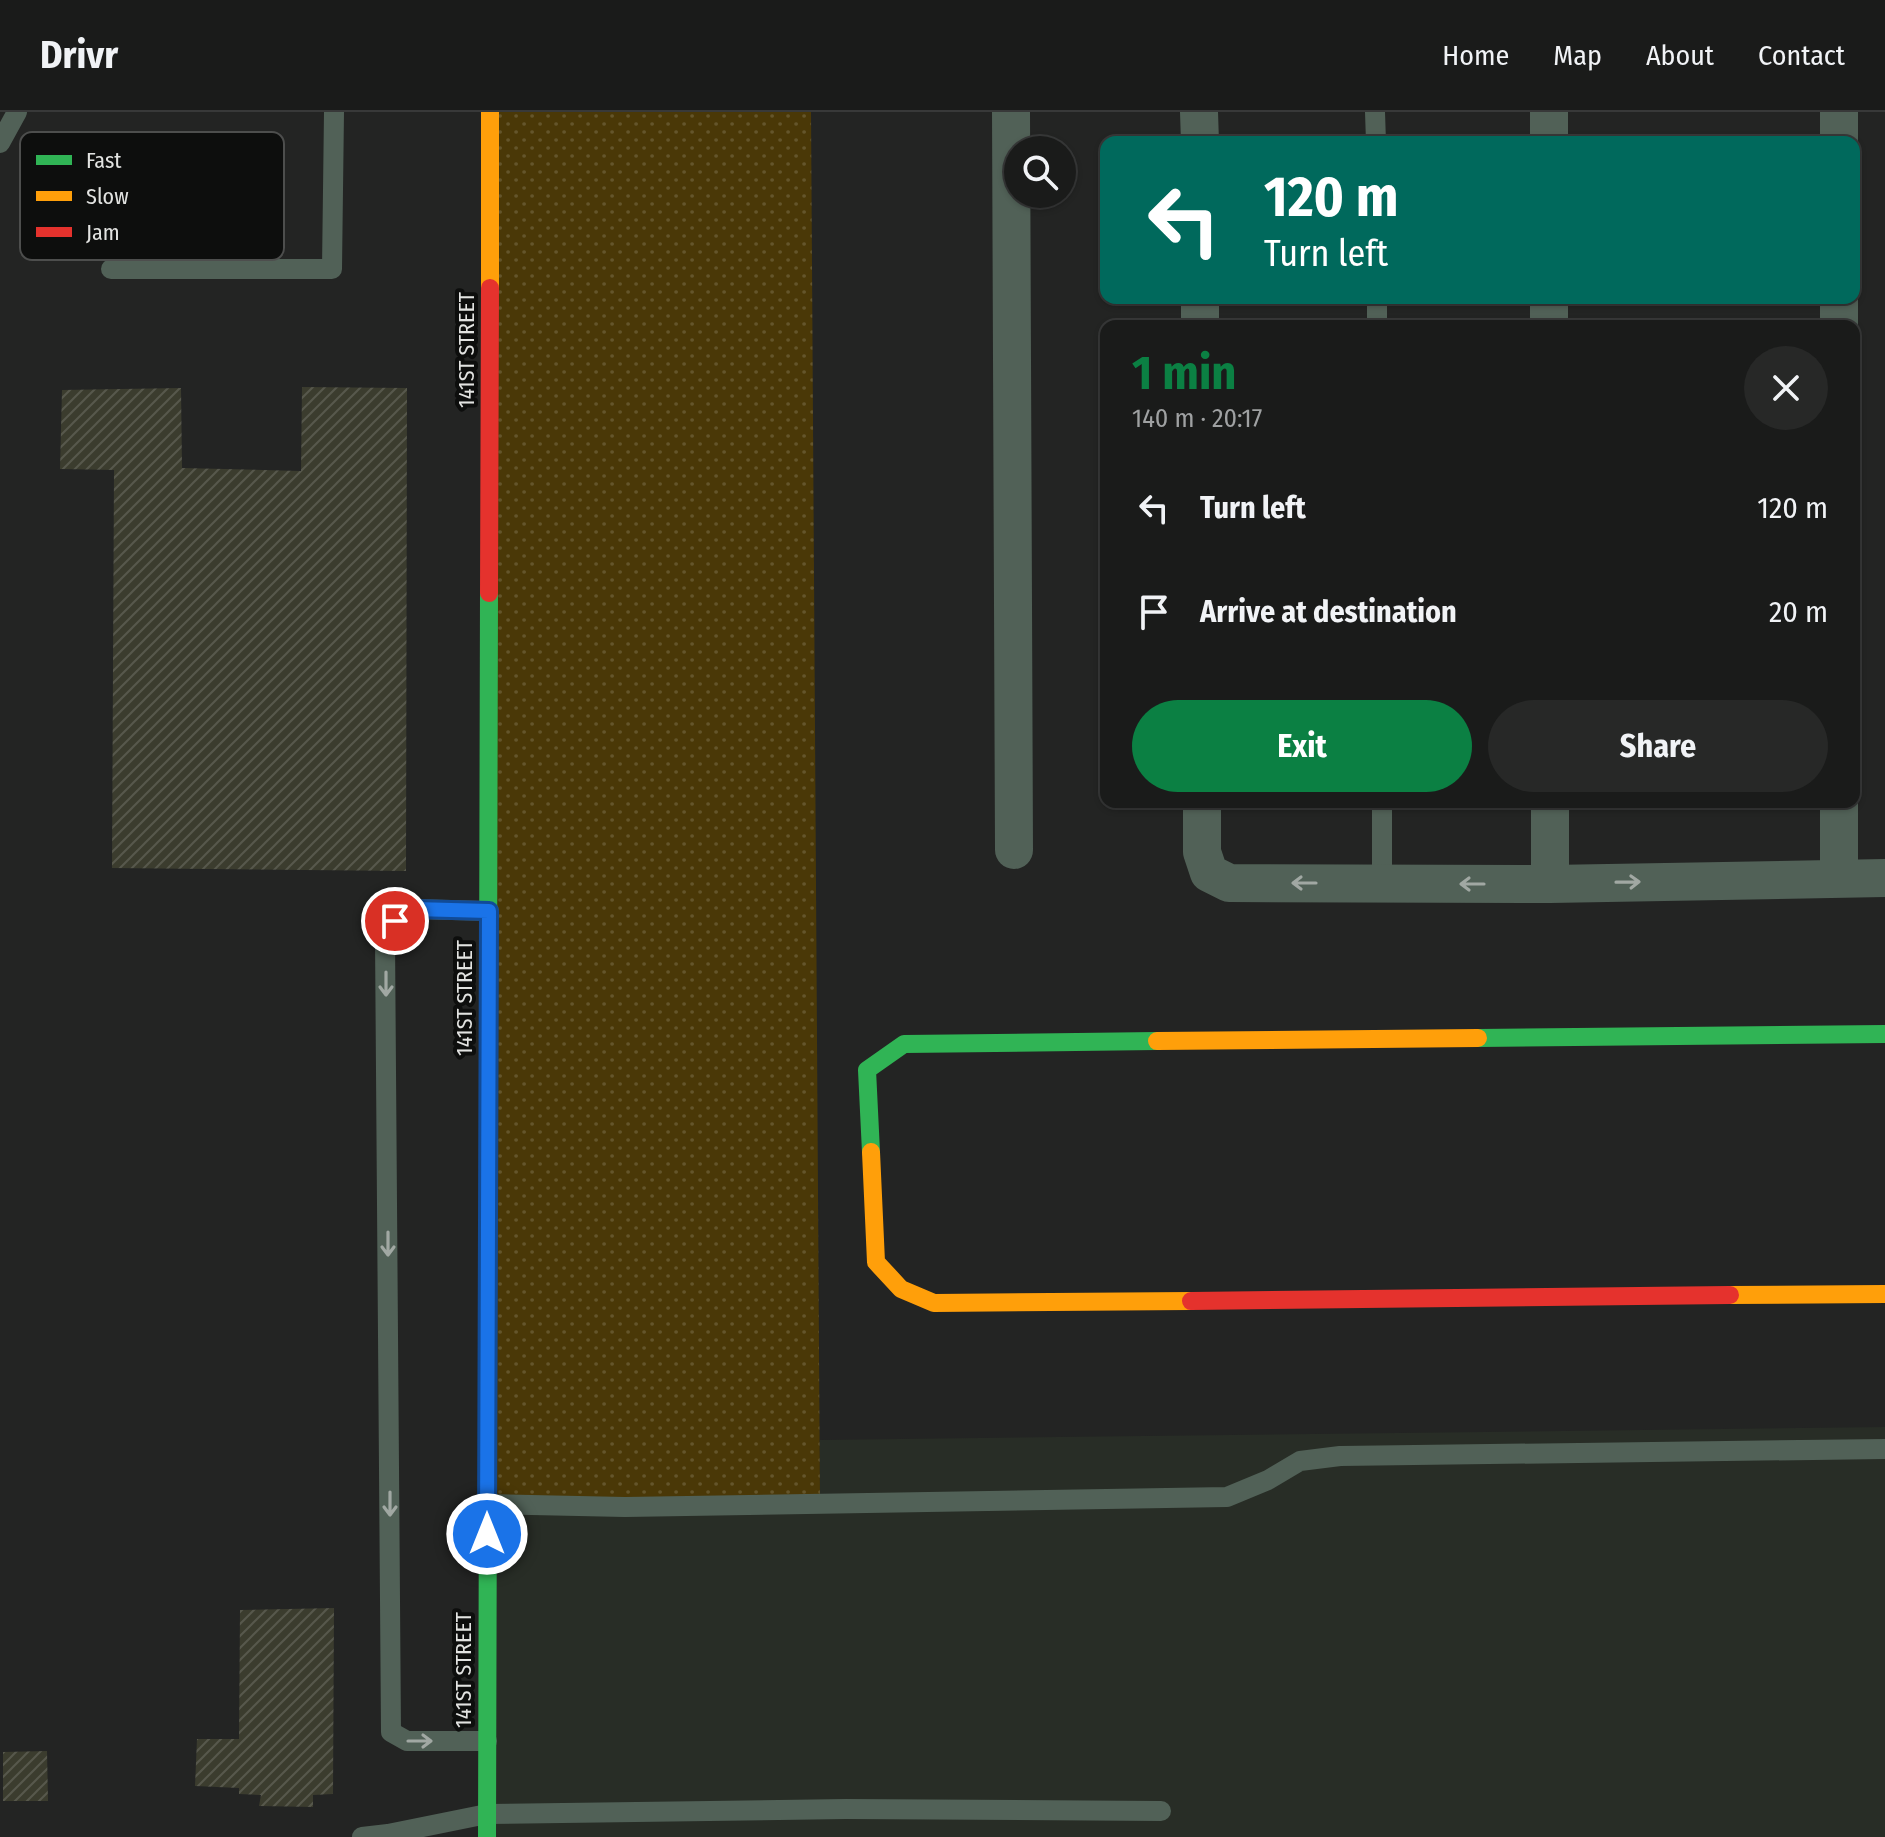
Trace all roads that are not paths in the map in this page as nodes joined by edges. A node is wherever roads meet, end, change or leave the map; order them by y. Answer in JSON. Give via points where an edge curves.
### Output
{"nodes":[{"id":1,"x":17,"y":112,"type":"edge"},
{"id":2,"x":334,"y":112,"type":"edge"},
{"id":3,"x":490,"y":112,"type":"edge"},
{"id":4,"x":1011,"y":112,"type":"edge"},
{"id":5,"x":1199,"y":112,"type":"edge"},
{"id":6,"x":1375,"y":112,"type":"edge"},
{"id":7,"x":1549,"y":112,"type":"edge"},
{"id":8,"x":1839,"y":112,"type":"edge"},
{"id":9,"x":1200,"y":136,"type":"edge"},
{"id":10,"x":1376,"y":136,"type":"edge"},
{"id":11,"x":1549,"y":136,"type":"edge"},
{"id":12,"x":1839,"y":136,"type":"edge"},
{"id":13,"x":0,"y":143,"type":"edge"},
{"id":14,"x":111,"y":269,"type":"dead end"},
{"id":15,"x":1202,"y":808,"type":"edge"},
{"id":16,"x":1382,"y":808,"type":"edge"},
{"id":17,"x":1550,"y":808,"type":"edge"},
{"id":18,"x":1839,"y":808,"type":"edge"},
{"id":19,"x":1014,"y":850,"type":"dead end"},
{"id":20,"x":1885,"y":878,"type":"edge"},
{"id":21,"x":1839,"y":879,"type":"junction"},
{"id":22,"x":1382,"y":884,"type":"junction"},
{"id":23,"x":1550,"y":884,"type":"junction"},
{"id":24,"x":489,"y":911,"type":"junction"},
{"id":25,"x":1885,"y":1034,"type":"edge"},
{"id":26,"x":1885,"y":1294,"type":"edge"},
{"id":27,"x":1885,"y":1449,"type":"edge"},
{"id":28,"x":488,"y":1504,"type":"junction"},
{"id":29,"x":487,"y":1741,"type":"junction"},
{"id":30,"x":1161,"y":1811,"type":"dead end"},
{"id":31,"x":487,"y":1814,"type":"junction"},
{"id":32,"x":362,"y":1837,"type":"edge"},
{"id":33,"x":487,"y":1837,"type":"edge"}],
"edges":[{"from":1,"to":13,"type":"lane"},
{"from":2,"to":14,"type":"lane","via":[[332,269]]},
{"from":3,"to":24,"type":"street","name":"141ST STREET"},
{"from":4,"to":19,"type":"street"},
{"from":5,"to":9,"type":"street"},
{"from":6,"to":10,"type":"lane"},
{"from":7,"to":11,"type":"street"},
{"from":8,"to":12,"type":"street"},
{"from":22,"to":15,"type":"street","one_way":true,"via":[[1229,883],[1209,873],[1205,862]]},
{"from":16,"to":22,"type":"lane"},
{"from":17,"to":23,"type":"street"},
{"from":18,"to":21,"type":"street"},
{"from":20,"to":21,"type":"street"},
{"from":23,"to":21,"type":"street","one_way":true},
{"from":23,"to":22,"type":"street","one_way":true},
{"from":24,"to":28,"type":"street","name":"141ST STREET"},
{"from":24,"to":29,"type":"lane","one_way":true,"via":[[414,909],[395,921],[385,939],[391,1732],[407,1741]]},
{"from":25,"to":26,"type":"street","via":[[904,1044],[867,1070],[876,1262],[901,1289],[934,1303]]},
{"from":27,"to":28,"type":"lane","via":[[1340,1456],[1300,1461],[1227,1497],[625,1507]]},
{"from":28,"to":29,"type":"street","name":"141ST STREET"},
{"from":29,"to":31,"type":"street","name":"141ST STREET"},
{"from":30,"to":31,"type":"lane"},
{"from":31,"to":32,"type":"lane"},
{"from":31,"to":33,"type":"street","name":"141ST STREET"}]}
